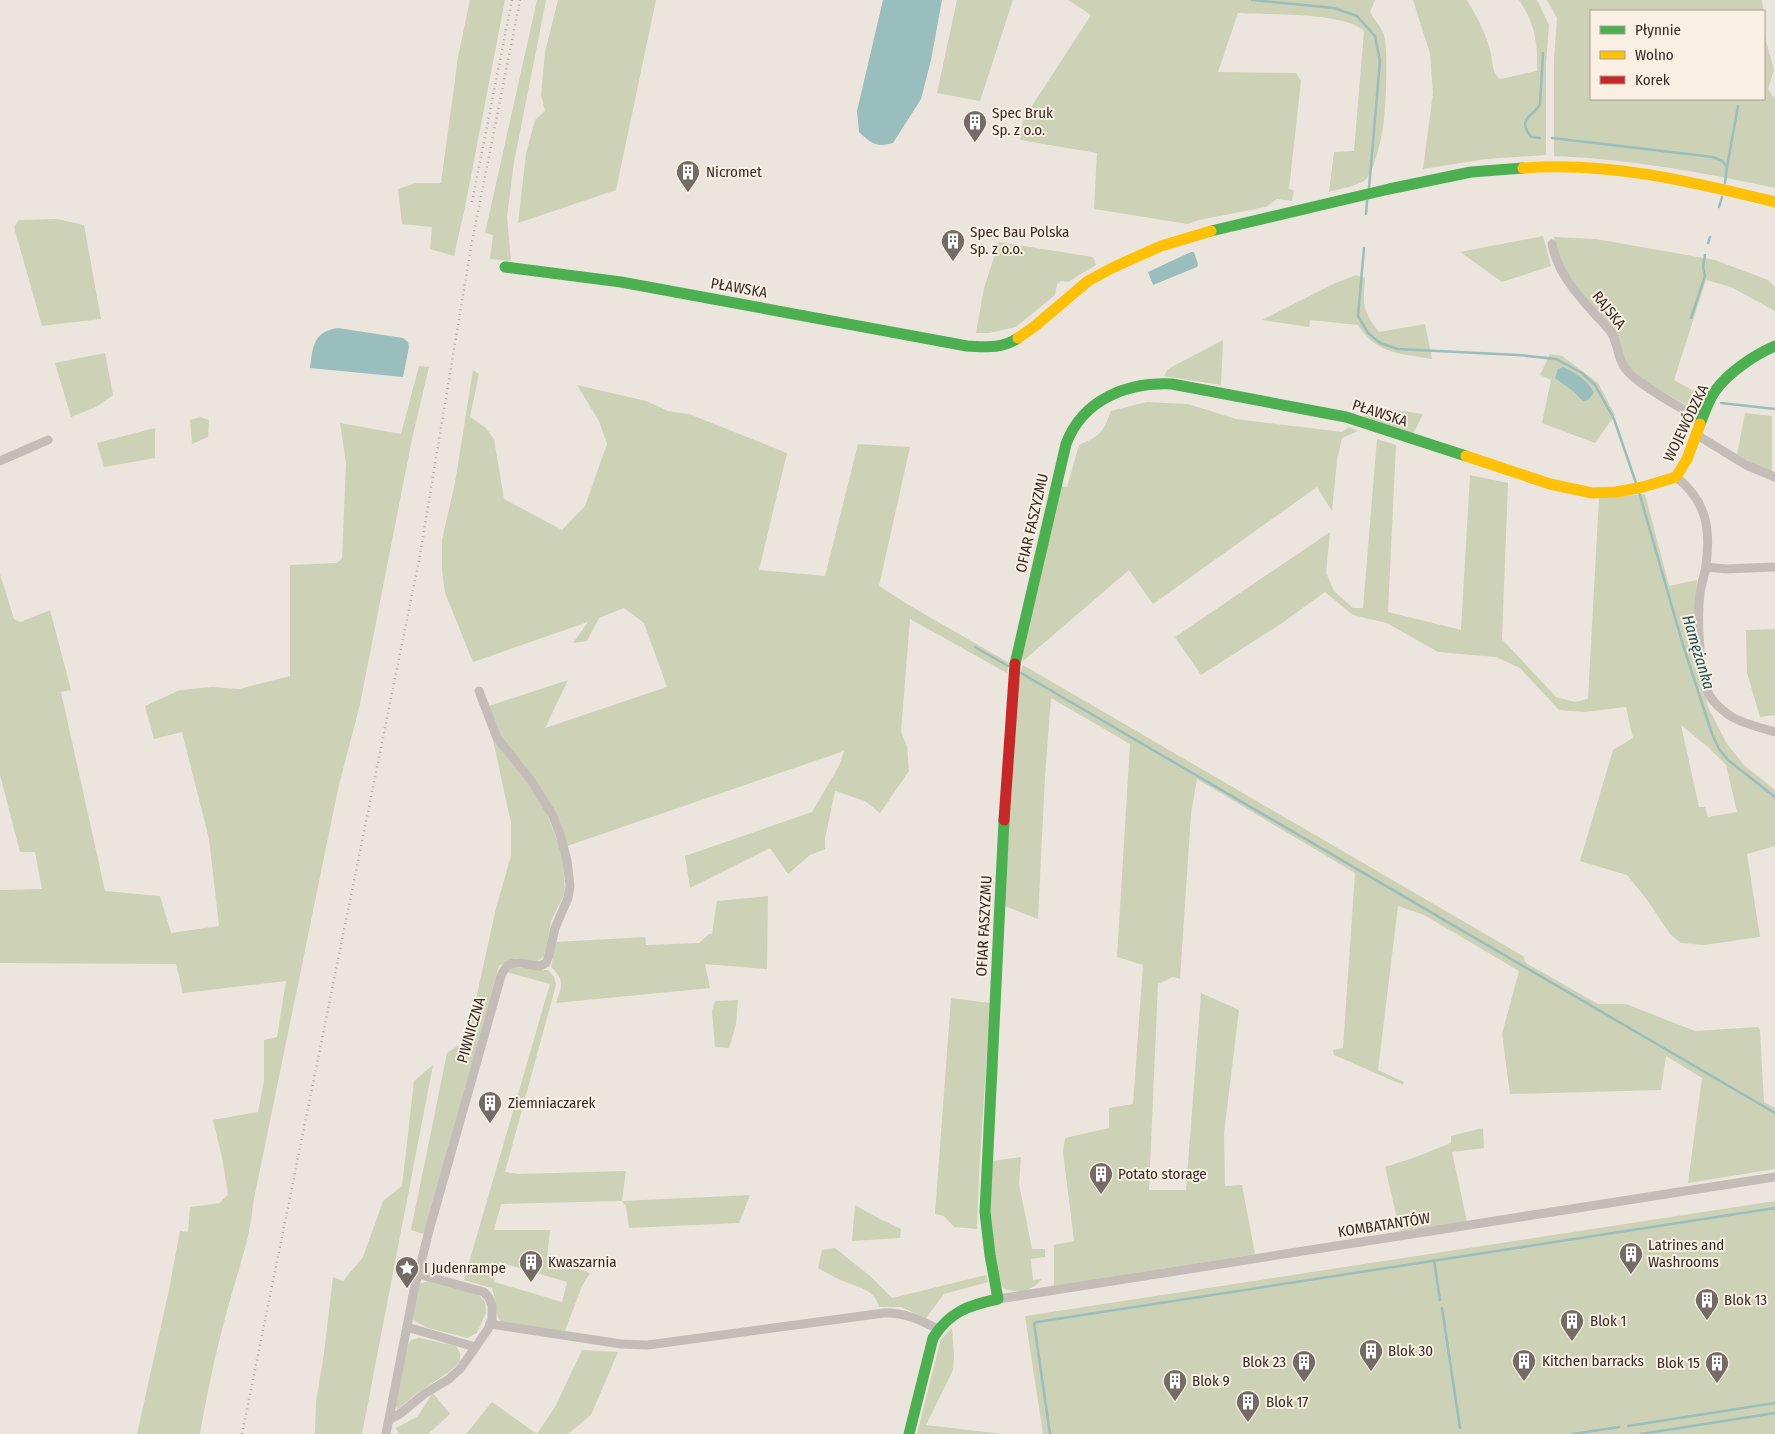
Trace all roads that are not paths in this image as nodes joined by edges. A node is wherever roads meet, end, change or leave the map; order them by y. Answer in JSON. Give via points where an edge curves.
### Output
{"nodes":[{"id":1,"x":1775,"y":202,"type":"edge"},
{"id":2,"x":1552,"y":244,"type":"dead end"},
{"id":3,"x":505,"y":267,"type":"dead end"},
{"id":4,"x":1775,"y":346,"type":"edge"},
{"id":5,"x":1105,"y":397,"type":"joint"},
{"id":6,"x":1702,"y":419,"type":"junction"},
{"id":7,"x":1697,"y":435,"type":"junction"},
{"id":8,"x":48,"y":440,"type":"dead end"},
{"id":9,"x":0,"y":461,"type":"edge"},
{"id":10,"x":1676,"y":477,"type":"junction"},
{"id":11,"x":1775,"y":477,"type":"edge"},
{"id":12,"x":1642,"y":487,"type":"joint"},
{"id":13,"x":1706,"y":567,"type":"junction"},
{"id":14,"x":1775,"y":567,"type":"edge"},
{"id":15,"x":479,"y":691,"type":"dead end"},
{"id":16,"x":1775,"y":732,"type":"edge"},
{"id":17,"x":1775,"y":1178,"type":"edge"},
{"id":18,"x":418,"y":1274,"type":"junction"},
{"id":19,"x":998,"y":1299,"type":"junction"},
{"id":20,"x":490,"y":1324,"type":"junction"},
{"id":21,"x":407,"y":1327,"type":"junction"},
{"id":22,"x":938,"y":1329,"type":"junction"},
{"id":23,"x":475,"y":1347,"type":"junction"},
{"id":24,"x":389,"y":1420,"type":"junction"},
{"id":25,"x":386,"y":1434,"type":"edge"},
{"id":26,"x":909,"y":1434,"type":"edge"}],
"edges":[{"from":1,"to":3,"type":"street","name":"PŁAWSKA","via":[[1627,171],[1548,166],[1471,172],[1198,234],[1161,246],[1088,281],[1012,342],[994,347],[967,346],[621,282]]},
{"from":2,"to":6,"type":"street","name":"RAJSKA","via":[[1558,267],[1610,331],[1625,368],[1668,400]]},
{"from":4,"to":6,"type":"street","name":"WOJEWÓDZKA","via":[[1757,354],[1728,377],[1716,390]]},
{"from":5,"to":12,"type":"street","name":"PŁAWSKA","via":[[1134,386],[1156,382],[1172,384],[1346,417],[1572,490],[1603,493]]},
{"from":5,"to":19,"type":"street","name":"OFIAR FASZYZMU","via":[[1080,418],[1062,454],[1015,665],[985,1212]]},
{"from":6,"to":7,"type":"street","name":"WOJEWÓDZKA"},
{"from":7,"to":10,"type":"street","name":"WOJEWÓDZKA"},
{"from":7,"to":11,"type":"street","via":[[1746,465]]},
{"from":8,"to":9,"type":"street"},
{"from":10,"to":12,"type":"street","name":"WOJEWÓDZKA"},
{"from":10,"to":13,"type":"street","via":[[1692,492],[1702,510],[1708,533]]},
{"from":13,"to":14,"type":"street"},
{"from":13,"to":16,"type":"street","via":[[1700,596],[1699,629],[1710,696],[1730,716]]},
{"from":15,"to":18,"type":"street","name":"PIWNICZNA","via":[[497,738],[532,782],[553,816],[567,861],[570,886],[546,962],[540,966],[520,962],[511,964],[503,969],[500,976]]},
{"from":17,"to":19,"type":"street","name":"KOMBATANTÓW"},
{"from":18,"to":20,"type":"street","via":[[484,1292],[492,1306]]},
{"from":18,"to":21,"type":"street","name":"PIWNICZNA"},
{"from":19,"to":22,"type":"street","via":[[974,1304],[952,1315]]},
{"from":20,"to":22,"type":"street","via":[[634,1345],[894,1312]]},
{"from":20,"to":23,"type":"street"},
{"from":21,"to":23,"type":"street"},
{"from":21,"to":24,"type":"street","name":"PIWNICZNA"},
{"from":22,"to":26,"type":"street"},
{"from":23,"to":24,"type":"street","via":[[449,1379]]},
{"from":24,"to":25,"type":"street","name":"PIWNICZNA"}]}
